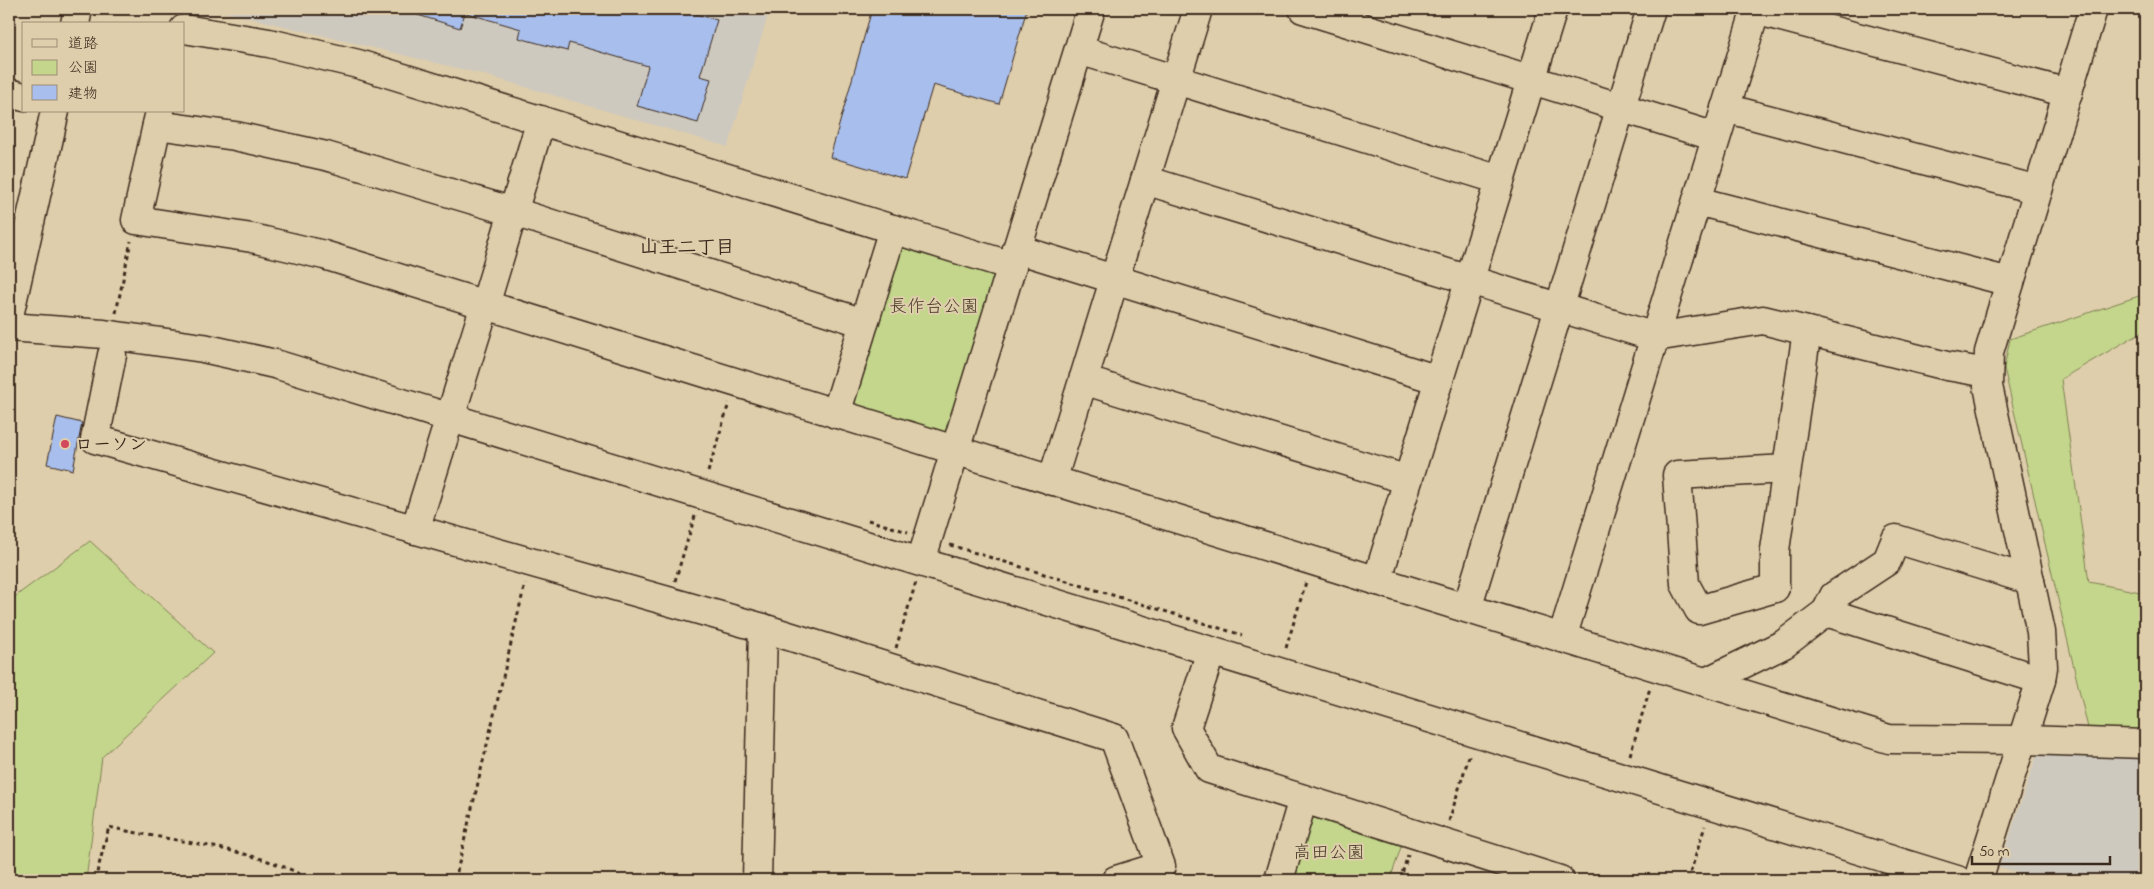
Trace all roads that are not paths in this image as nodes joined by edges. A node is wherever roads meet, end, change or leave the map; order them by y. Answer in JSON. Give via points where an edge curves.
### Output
{"nodes":[{"id":1,"x":78,"y":9,"type":"edge"},
{"id":2,"x":1091,"y":9,"type":"edge"},
{"id":3,"x":1198,"y":9,"type":"edge"},
{"id":4,"x":1303,"y":9,"type":"edge"},
{"id":5,"x":1553,"y":9,"type":"edge"},
{"id":6,"x":1651,"y":9,"type":"edge"},
{"id":7,"x":2093,"y":9,"type":"edge"},
{"id":8,"x":1755,"y":10,"type":"edge"},
{"id":9,"x":75,"y":22,"type":"edge"},
{"id":10,"x":185,"y":29,"type":"edge"},
{"id":11,"x":1079,"y":50,"type":"junction"},
{"id":12,"x":1531,"y":79,"type":"junction"},
{"id":13,"x":1176,"y":80,"type":"junction"},
{"id":14,"x":9,"y":93,"type":"edge"},
{"id":15,"x":2068,"y":93,"type":"junction"},
{"id":16,"x":22,"y":96,"type":"edge"},
{"id":17,"x":1621,"y":107,"type":"junction"},
{"id":18,"x":1725,"y":108,"type":"junction"},
{"id":19,"x":55,"y":112,"type":"edge"},
{"id":20,"x":158,"y":118,"type":"edge"},
{"id":21,"x":541,"y":120,"type":"junction"},
{"id":22,"x":1716,"y":137,"type":"junction"},
{"id":23,"x":1145,"y":180,"type":"junction"},
{"id":24,"x":1500,"y":180,"type":"junction"},
{"id":25,"x":2038,"y":190,"type":"junction"},
{"id":26,"x":1696,"y":201,"type":"junction"},
{"id":27,"x":514,"y":212,"type":"junction"},
{"id":28,"x":893,"y":230,"type":"junction"},
{"id":29,"x":1015,"y":258,"type":"junction"},
{"id":30,"x":1114,"y":279,"type":"junction"},
{"id":31,"x":1470,"y":280,"type":"junction"},
{"id":32,"x":2010,"y":282,"type":"junction"},
{"id":33,"x":485,"y":305,"type":"junction"},
{"id":34,"x":1559,"y":308,"type":"junction"},
{"id":35,"x":9,"y":316,"type":"edge"},
{"id":36,"x":864,"y":323,"type":"junction"},
{"id":37,"x":9,"y":327,"type":"edge"},
{"id":38,"x":1808,"y":332,"type":"junction"},
{"id":39,"x":1654,"y":337,"type":"junction"},
{"id":40,"x":112,"y":355,"type":"dead end"},
{"id":41,"x":1988,"y":373,"type":"junction"},
{"id":42,"x":1083,"y":380,"type":"junction"},
{"id":43,"x":1439,"y":380,"type":"junction"},
{"id":44,"x":836,"y":414,"type":"junction"},
{"id":45,"x":449,"y":416,"type":"junction"},
{"id":46,"x":955,"y":450,"type":"junction"},
{"id":47,"x":1787,"y":469,"type":"junction"},
{"id":48,"x":1052,"y":480,"type":"junction"},
{"id":49,"x":1408,"y":480,"type":"junction"},
{"id":50,"x":415,"y":530,"type":"junction"},
{"id":51,"x":919,"y":570,"type":"junction"},
{"id":52,"x":2030,"y":580,"type":"junction"},
{"id":53,"x":1377,"y":581,"type":"junction"},
{"id":54,"x":1466,"y":608,"type":"junction"},
{"id":55,"x":1826,"y":612,"type":"junction"},
{"id":56,"x":763,"y":628,"type":"junction"},
{"id":57,"x":1562,"y":638,"type":"junction"},
{"id":58,"x":1211,"y":651,"type":"junction"},
{"id":59,"x":2041,"y":680,"type":"junction"},
{"id":60,"x":1706,"y":682,"type":"junction"},
{"id":61,"x":2023,"y":740,"type":"junction"},
{"id":62,"x":2145,"y":744,"type":"edge"},
{"id":63,"x":1304,"y":799,"type":"junction"},
{"id":64,"x":757,"y":880,"type":"edge"},
{"id":65,"x":1116,"y":880,"type":"edge"},
{"id":66,"x":1279,"y":880,"type":"edge"},
{"id":67,"x":1560,"y":880,"type":"edge"},
{"id":68,"x":1957,"y":880,"type":"edge"},
{"id":69,"x":1978,"y":880,"type":"edge"}],
"edges":[{"from":1,"to":9,"type":"street"},
{"from":2,"to":11,"type":"street"},
{"from":3,"to":13,"type":"street"},
{"from":4,"to":12,"type":"street"},
{"from":5,"to":12,"type":"street"},
{"from":6,"to":17,"type":"street"},
{"from":7,"to":15,"type":"street"},
{"from":8,"to":15,"type":"street"},
{"from":8,"to":18,"type":"street"},
{"from":10,"to":21,"type":"street","via":[[358,64]]},
{"from":11,"to":13,"type":"street"},
{"from":11,"to":29,"type":"street"},
{"from":12,"to":17,"type":"street"},
{"from":12,"to":24,"type":"street"},
{"from":13,"to":23,"type":"street"},
{"from":13,"to":24,"type":"street"},
{"from":14,"to":16,"type":"street"},
{"from":15,"to":25,"type":"street"},
{"from":17,"to":22,"type":"street"},
{"from":17,"to":34,"type":"street"},
{"from":18,"to":22,"type":"street"},
{"from":18,"to":25,"type":"street"},
{"from":19,"to":35,"type":"street"},
{"from":20,"to":27,"type":"street","via":[[326,156]]},
{"from":20,"to":33,"type":"street","via":[[136,220],[252,238],[324,255]]},
{"from":21,"to":27,"type":"street"},
{"from":21,"to":28,"type":"street"},
{"from":22,"to":26,"type":"street"},
{"from":23,"to":30,"type":"street"},
{"from":23,"to":31,"type":"street"},
{"from":24,"to":31,"type":"street"},
{"from":25,"to":32,"type":"street"},
{"from":26,"to":32,"type":"street"},
{"from":26,"to":39,"type":"street"},
{"from":27,"to":33,"type":"street"},
{"from":27,"to":36,"type":"street"},
{"from":28,"to":29,"type":"street"},
{"from":28,"to":36,"type":"street"},
{"from":29,"to":30,"type":"street"},
{"from":29,"to":46,"type":"street"},
{"from":30,"to":42,"type":"street"},
{"from":30,"to":43,"type":"street"},
{"from":31,"to":34,"type":"street"},
{"from":31,"to":43,"type":"street"},
{"from":32,"to":41,"type":"street","via":[[1989,352]]},
{"from":33,"to":44,"type":"street"},
{"from":33,"to":45,"type":"street"},
{"from":34,"to":39,"type":"street"},
{"from":34,"to":54,"type":"street"},
{"from":36,"to":44,"type":"street"},
{"from":37,"to":45,"type":"street","via":[[104,334],[203,348],[275,364]]},
{"from":38,"to":39,"type":"street","via":[[1763,320]]},
{"from":38,"to":41,"type":"street"},
{"from":38,"to":47,"type":"street"},
{"from":39,"to":57,"type":"street"},
{"from":40,"to":50,"type":"street","via":[[95,439]]},
{"from":41,"to":52,"type":"street","via":[[1988,386]]},
{"from":42,"to":48,"type":"street"},
{"from":42,"to":49,"type":"street"},
{"from":43,"to":49,"type":"street"},
{"from":44,"to":46,"type":"street"},
{"from":45,"to":50,"type":"street"},
{"from":45,"to":51,"type":"street"},
{"from":46,"to":48,"type":"street"},
{"from":46,"to":51,"type":"street"},
{"from":47,"to":47,"type":"street","via":[[1775,550],[1775,588],[1699,610],[1685,584],[1677,475]]},
{"from":48,"to":53,"type":"street"},
{"from":49,"to":53,"type":"street"},
{"from":50,"to":56,"type":"street"},
{"from":51,"to":58,"type":"street"},
{"from":52,"to":55,"type":"street","via":[[1896,539],[1887,562],[1834,596]]},
{"from":52,"to":59,"type":"street","via":[[2041,632]]},
{"from":53,"to":54,"type":"street"},
{"from":54,"to":57,"type":"street"},
{"from":55,"to":59,"type":"street"},
{"from":55,"to":60,"type":"street","via":[[1784,644]]},
{"from":56,"to":64,"type":"street"},
{"from":56,"to":65,"type":"street","via":[[1114,738],[1162,866]]},
{"from":57,"to":60,"type":"street"},
{"from":58,"to":63,"type":"street","via":[[1186,728],[1209,769]]},
{"from":58,"to":68,"type":"street"},
{"from":59,"to":61,"type":"street"},
{"from":60,"to":61,"type":"street","via":[[1889,739]]},
{"from":61,"to":62,"type":"street"},
{"from":61,"to":69,"type":"street"},
{"from":63,"to":66,"type":"street"},
{"from":63,"to":67,"type":"street"}]}
